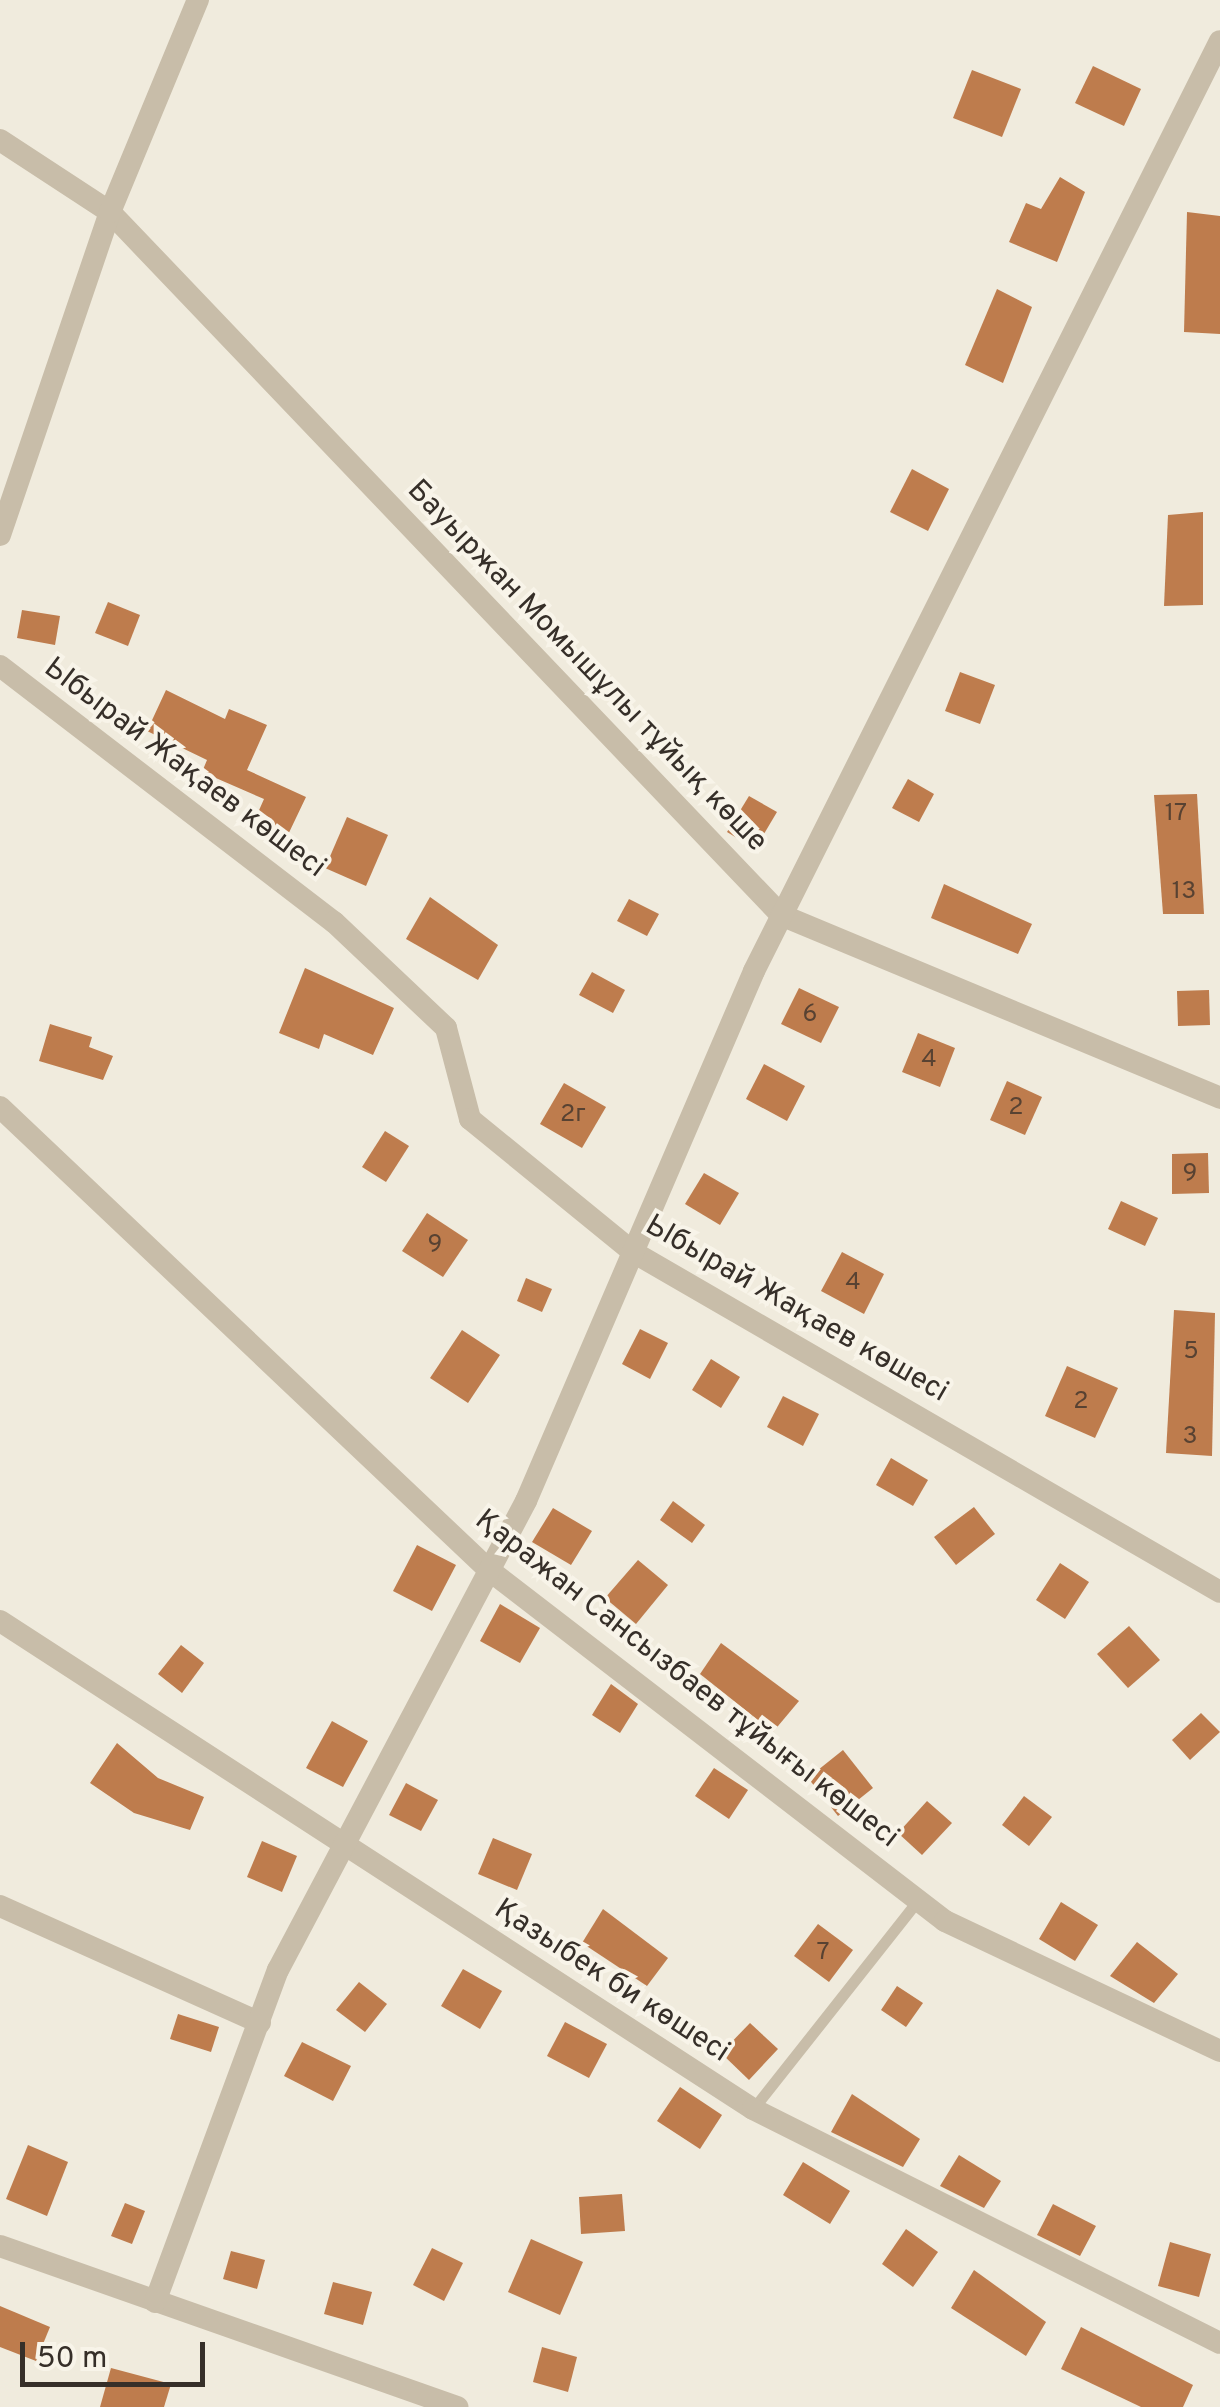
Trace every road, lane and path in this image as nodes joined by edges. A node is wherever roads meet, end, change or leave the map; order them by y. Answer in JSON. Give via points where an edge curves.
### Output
{"nodes":[{"id":1,"x":198,"y":0,"type":"edge"},
{"id":2,"x":1220,"y":41,"type":"edge"},
{"id":3,"x":0,"y":140,"type":"edge"},
{"id":4,"x":110,"y":212,"type":"junction"},
{"id":5,"x":0,"y":536,"type":"edge"},
{"id":6,"x":0,"y":666,"type":"edge"},
{"id":7,"x":781,"y":916,"type":"junction"},
{"id":8,"x":1220,"y":1098,"type":"edge"},
{"id":9,"x":0,"y":1106,"type":"edge"},
{"id":10,"x":633,"y":1252,"type":"junction"},
{"id":11,"x":488,"y":1570,"type":"junction"},
{"id":12,"x":1220,"y":1592,"type":"edge"},
{"id":13,"x":0,"y":1621,"type":"edge"},
{"id":14,"x":341,"y":1845,"type":"junction"},
{"id":15,"x":918,"y":1900,"type":"junction"},
{"id":16,"x":0,"y":1906,"type":"edge"},
{"id":17,"x":260,"y":2023,"type":"junction"},
{"id":18,"x":1220,"y":2051,"type":"edge"},
{"id":19,"x":754,"y":2108,"type":"junction"},
{"id":20,"x":0,"y":2246,"type":"edge"},
{"id":21,"x":155,"y":2302,"type":"junction"},
{"id":22,"x":1220,"y":2343,"type":"edge"},
{"id":23,"x":458,"y":2407,"type":"edge"}],
"edges":[{"from":1,"to":4,"type":"street"},
{"from":2,"to":7,"type":"street"},
{"from":3,"to":4,"type":"street","name":"Бауыржан Момышұлы тұйық көше"},
{"from":4,"to":5,"type":"street"},
{"from":4,"to":7,"type":"street","name":"Бауыржан Момышұлы тұйық көше"},
{"from":6,"to":10,"type":"street","name":"Ыбырай Жақаев көшесі","via":[[334,922],[446,1028],[470,1119]]},
{"from":7,"to":8,"type":"street","name":"Бауыржан Момышұлы тұйық көше"},
{"from":7,"to":10,"type":"street"},
{"from":9,"to":11,"type":"street","name":"Қаражан Сансызбаев тұйығы көшесі"},
{"from":10,"to":11,"type":"street"},
{"from":10,"to":12,"type":"street","name":"Ыбырай Жақаев көшесі"},
{"from":11,"to":14,"type":"street"},
{"from":11,"to":15,"type":"street","name":"Қаражан Сансызбаев тұйығы көшесі"},
{"from":13,"to":14,"type":"street","name":"Қазыбек би көшесі"},
{"from":14,"to":17,"type":"street"},
{"from":14,"to":19,"type":"street","name":"Қазыбек би көшесі"},
{"from":15,"to":18,"type":"street","name":"Қаражан Сансызбаев тұйығы көшесі","via":[[945,1922]]},
{"from":15,"to":19,"type":"lane"},
{"from":16,"to":17,"type":"street"},
{"from":17,"to":21,"type":"street"},
{"from":19,"to":22,"type":"street","name":"Қазыбек би көшесі"},
{"from":20,"to":21,"type":"street"},
{"from":21,"to":23,"type":"street"}]}
